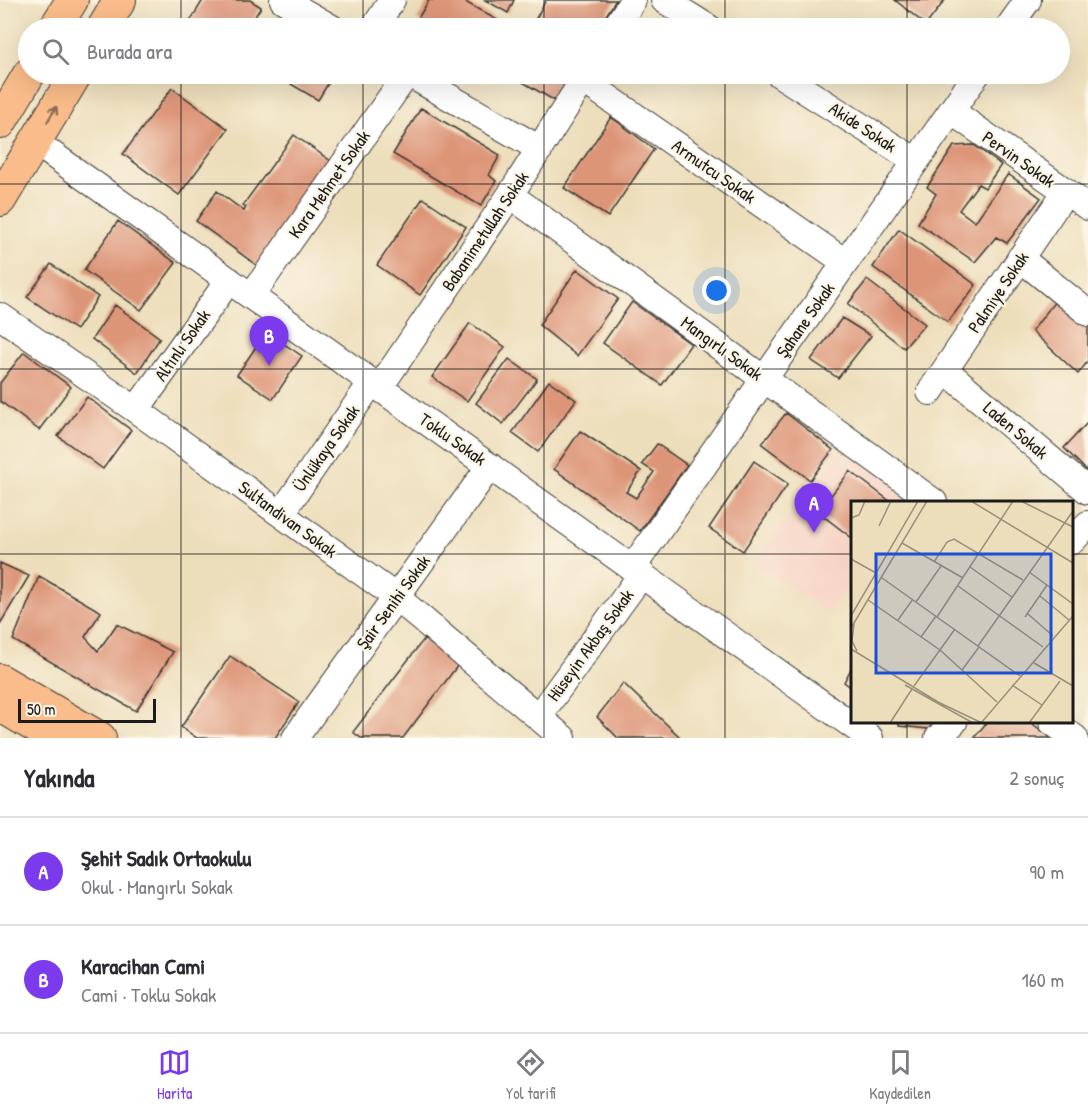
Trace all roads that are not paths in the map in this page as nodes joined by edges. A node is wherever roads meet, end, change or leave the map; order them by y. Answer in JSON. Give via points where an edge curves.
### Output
{"nodes":[{"id":1,"x":72,"y":0,"type":"edge"},
{"id":2,"x":120,"y":0,"type":"edge"},
{"id":3,"x":283,"y":0,"type":"edge"},
{"id":4,"x":392,"y":0,"type":"edge"},
{"id":5,"x":633,"y":0,"type":"edge"},
{"id":6,"x":664,"y":0,"type":"edge"},
{"id":7,"x":1028,"y":0,"type":"edge"},
{"id":8,"x":61,"y":18,"type":"edge"},
{"id":9,"x":109,"y":18,"type":"edge"},
{"id":10,"x":314,"y":18,"type":"edge"},
{"id":11,"x":380,"y":18,"type":"edge"},
{"id":12,"x":621,"y":18,"type":"edge"},
{"id":13,"x":693,"y":18,"type":"edge"},
{"id":14,"x":1015,"y":18,"type":"edge"},
{"id":15,"x":23,"y":84,"type":"edge"},
{"id":16,"x":70,"y":84,"type":"edge"},
{"id":17,"x":401,"y":84,"type":"edge"},
{"id":18,"x":426,"y":84,"type":"edge"},
{"id":19,"x":581,"y":84,"type":"edge"},
{"id":20,"x":595,"y":84,"type":"edge"},
{"id":21,"x":795,"y":84,"type":"edge"},
{"id":22,"x":970,"y":84,"type":"edge"},
{"id":23,"x":951,"y":111,"type":"junction"},
{"id":24,"x":1,"y":119,"type":"edge"},
{"id":25,"x":35,"y":142,"type":"junction"},
{"id":26,"x":540,"y":148,"type":"junction"},
{"id":27,"x":916,"y":161,"type":"junction"},
{"id":28,"x":1066,"y":192,"type":"junction"},
{"id":29,"x":510,"y":195,"type":"junction"},
{"id":30,"x":0,"y":200,"type":"edge"},
{"id":31,"x":1088,"y":207,"type":"edge"},
{"id":32,"x":1020,"y":258,"type":"junction"},
{"id":33,"x":845,"y":262,"type":"junction"},
{"id":34,"x":229,"y":279,"type":"junction"},
{"id":35,"x":252,"y":296,"type":"junction"},
{"id":36,"x":1088,"y":314,"type":"edge"},
{"id":37,"x":0,"y":316,"type":"edge"},
{"id":38,"x":945,"y":370,"type":"junction"},
{"id":39,"x":764,"y":379,"type":"junction"},
{"id":40,"x":376,"y":385,"type":"junction"},
{"id":41,"x":930,"y":392,"type":"dead end"},
{"id":42,"x":136,"y":410,"type":"junction"},
{"id":43,"x":490,"y":466,"type":"junction"},
{"id":44,"x":1088,"y":491,"type":"edge"},
{"id":45,"x":933,"y":501,"type":"edge"},
{"id":46,"x":281,"y":514,"type":"junction"},
{"id":47,"x":1088,"y":524,"type":"edge"},
{"id":48,"x":1073,"y":539,"type":"edge"},
{"id":49,"x":637,"y":570,"type":"junction"},
{"id":50,"x":396,"y":597,"type":"junction"},
{"id":51,"x":0,"y":680,"type":"edge"},
{"id":52,"x":0,"y":705,"type":"edge"},
{"id":53,"x":538,"y":717,"type":"junction"},
{"id":54,"x":953,"y":723,"type":"edge"},
{"id":55,"x":1053,"y":723,"type":"edge"},
{"id":56,"x":54,"y":738,"type":"edge"},
{"id":57,"x":100,"y":738,"type":"edge"},
{"id":58,"x":295,"y":738,"type":"edge"},
{"id":59,"x":563,"y":738,"type":"edge"},
{"id":60,"x":870,"y":738,"type":"edge"},
{"id":61,"x":938,"y":738,"type":"edge"},
{"id":62,"x":1075,"y":738,"type":"edge"}],
"edges":[{"from":1,"to":8,"type":"main road"},
{"from":2,"to":9,"type":"main road"},
{"from":3,"to":10,"type":"street"},
{"from":4,"to":11,"type":"street"},
{"from":5,"to":12,"type":"street"},
{"from":6,"to":13,"type":"street"},
{"from":7,"to":14,"type":"street"},
{"from":15,"to":24,"type":"main road"},
{"from":25,"to":16,"type":"main road","one_way":true},
{"from":17,"to":35,"type":"street","name":"Kara Mehmet Sokak"},
{"from":18,"to":26,"type":"street"},
{"from":19,"to":26,"type":"street","name":"Babanimetullah Sokak"},
{"from":20,"to":33,"type":"street","name":"Armutcu Sokak"},
{"from":21,"to":27,"type":"street","name":"Akide Sokak"},
{"from":22,"to":23,"type":"street","name":"Şahane Sokak"},
{"from":23,"to":27,"type":"street","name":"Şahane Sokak"},
{"from":23,"to":28,"type":"street","name":"Pervin Sokak"},
{"from":25,"to":30,"type":"main road"},
{"from":25,"to":34,"type":"street","name":"Toklu Sokak"},
{"from":26,"to":29,"type":"street","name":"Babanimetullah Sokak"},
{"from":27,"to":33,"type":"street","name":"Şahane Sokak"},
{"from":28,"to":31,"type":"street","name":"Pervin Sokak"},
{"from":28,"to":32,"type":"street","name":"Palmiye Sokak"},
{"from":29,"to":39,"type":"street","name":"Mangırlı Sokak"},
{"from":29,"to":40,"type":"street","name":"Babanimetullah Sokak"},
{"from":32,"to":36,"type":"street"},
{"from":32,"to":38,"type":"street","name":"Palmiye Sokak"},
{"from":33,"to":39,"type":"street","name":"Şahane Sokak"},
{"from":34,"to":35,"type":"street","name":"Toklu Sokak"},
{"from":34,"to":42,"type":"street","name":"Altınlı Sokak"},
{"from":35,"to":40,"type":"street","name":"Toklu Sokak"},
{"from":37,"to":42,"type":"street","name":"Sultandivan Sokak"},
{"from":38,"to":41,"type":"street","name":"Palmiye Sokak"},
{"from":38,"to":44,"type":"street","name":"Laden Sokak"},
{"from":39,"to":45,"type":"street","name":"Mangırlı Sokak"},
{"from":39,"to":49,"type":"street","name":"Şahane Sokak"},
{"from":40,"to":43,"type":"street","name":"Toklu Sokak"},
{"from":40,"to":46,"type":"street","name":"Ünlükaya Sokak"},
{"from":42,"to":46,"type":"street","name":"Sultandivan Sokak"},
{"from":43,"to":49,"type":"street","name":"Toklu Sokak"},
{"from":43,"to":50,"type":"street","name":"Şair Senihi Sokak"},
{"from":46,"to":50,"type":"street","name":"Sultandivan Sokak"},
{"from":47,"to":48,"type":"street"},
{"from":49,"to":53,"type":"street","name":"Hüseyin Akbaş Sokak"},
{"from":49,"to":60,"type":"street","name":"Toklu Sokak"},
{"from":50,"to":53,"type":"street","name":"Sultandivan Sokak"},
{"from":50,"to":58,"type":"street","name":"Şair Senihi Sokak"},
{"from":51,"to":57,"type":"main road"},
{"from":52,"to":56,"type":"main road"},
{"from":53,"to":59,"type":"street","name":"Sultandivan Sokak"},
{"from":54,"to":61,"type":"street"},
{"from":55,"to":62,"type":"street"}]}
